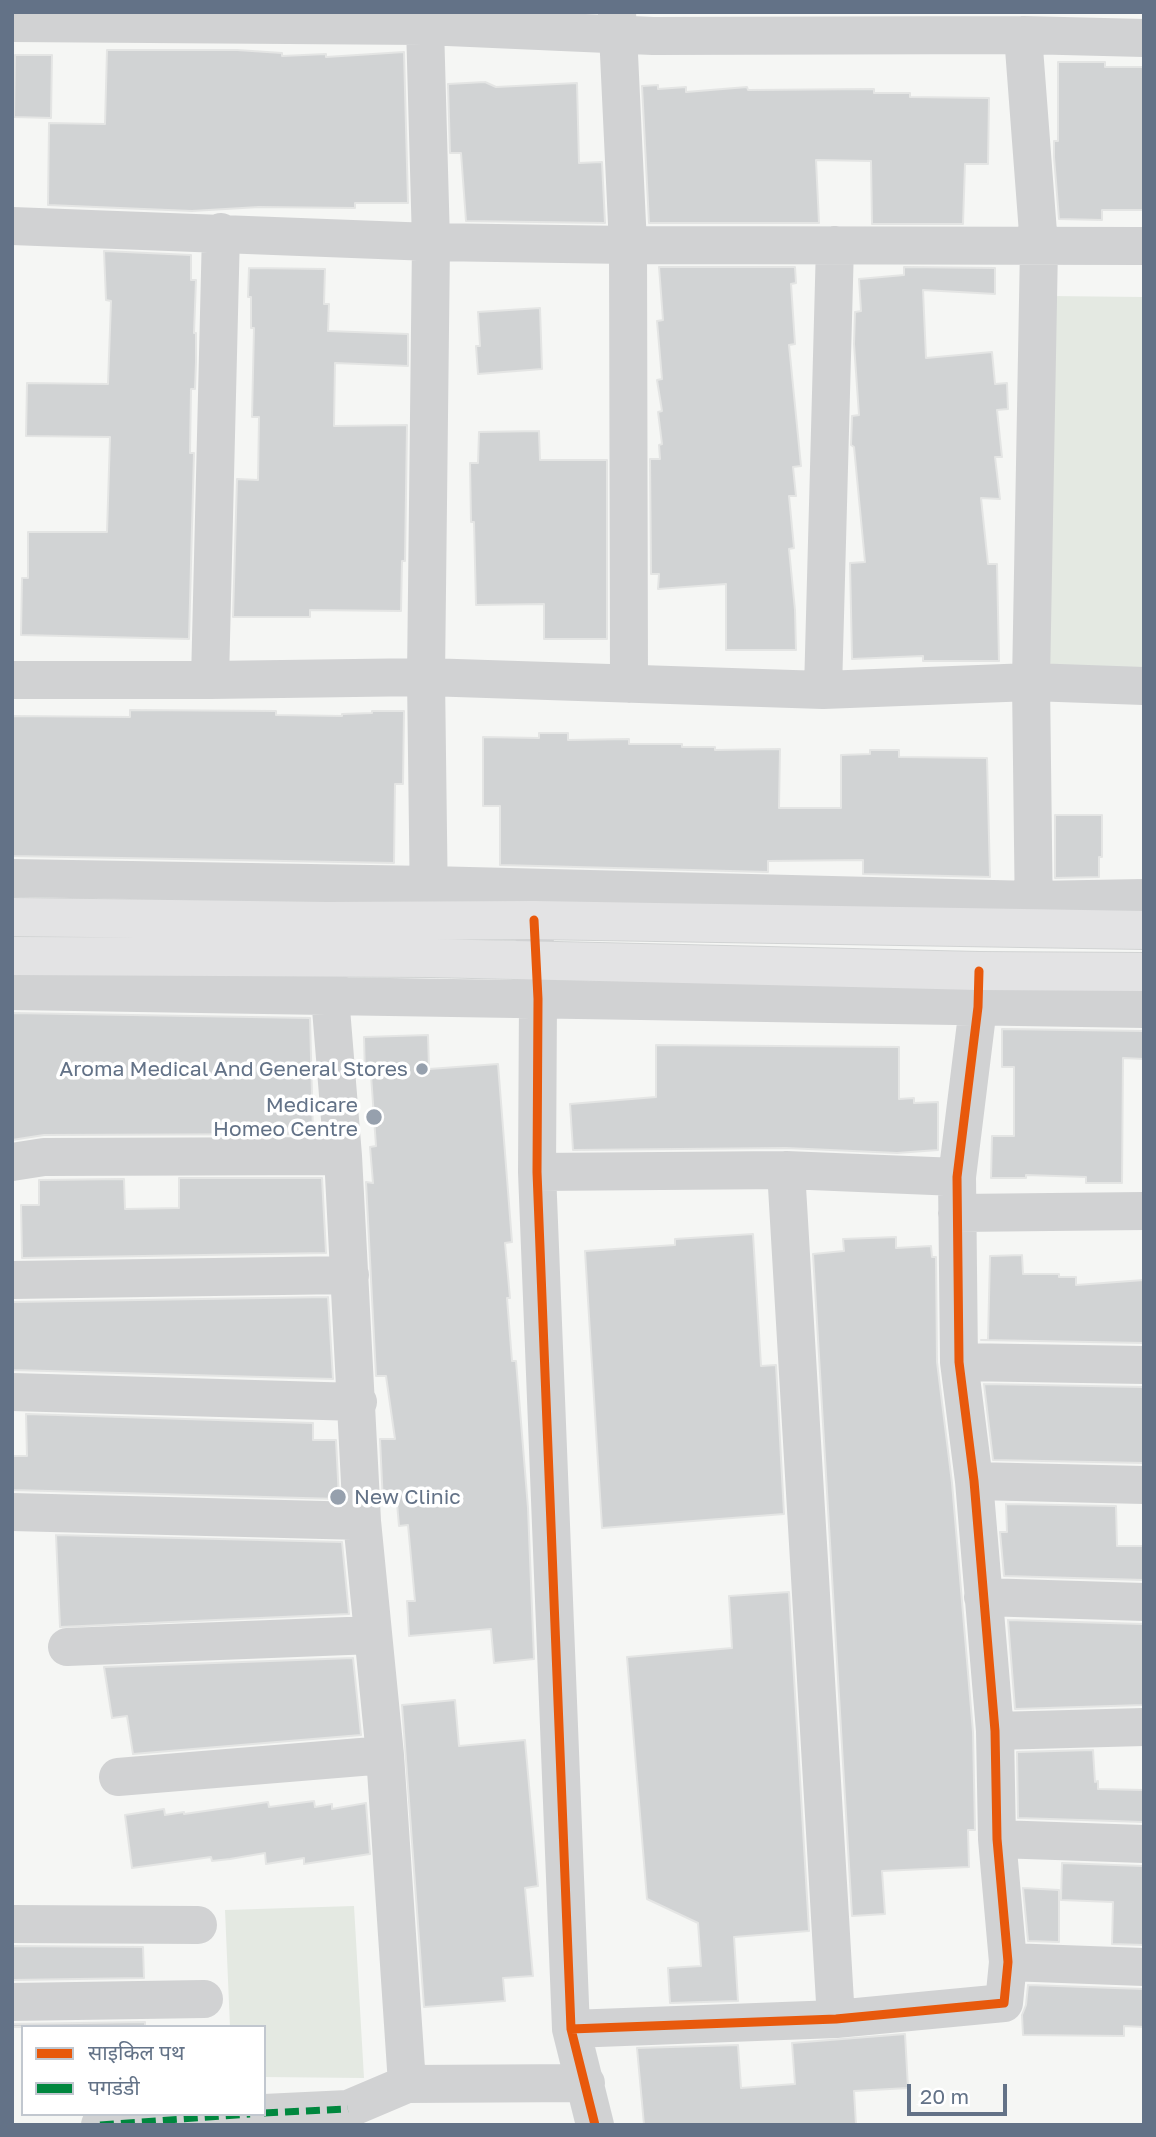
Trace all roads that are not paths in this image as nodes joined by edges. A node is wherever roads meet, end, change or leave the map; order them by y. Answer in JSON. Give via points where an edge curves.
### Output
{"nodes":[{"id":1,"x":12,"y":23,"type":"edge"},
{"id":2,"x":618,"y":23,"type":"edge"},
{"id":3,"x":425,"y":26,"type":"junction"},
{"id":4,"x":1023,"y":35,"type":"junction"},
{"id":5,"x":1144,"y":38,"type":"edge"},
{"id":6,"x":12,"y":226,"type":"edge"},
{"id":7,"x":221,"y":232,"type":"junction"},
{"id":8,"x":431,"y":242,"type":"junction"},
{"id":9,"x":628,"y":245,"type":"junction"},
{"id":10,"x":835,"y":245,"type":"junction"},
{"id":11,"x":1039,"y":246,"type":"junction"},
{"id":12,"x":1144,"y":246,"type":"edge"},
{"id":13,"x":426,"y":677,"type":"junction"},
{"id":14,"x":12,"y":680,"type":"edge"},
{"id":15,"x":210,"y":680,"type":"junction"},
{"id":16,"x":1031,"y":682,"type":"junction"},
{"id":17,"x":629,"y":684,"type":"junction"},
{"id":18,"x":1144,"y":685,"type":"edge"},
{"id":19,"x":823,"y":690,"type":"junction"},
{"id":20,"x":12,"y":878,"type":"edge"},
{"id":21,"x":1144,"y":898,"type":"edge"},
{"id":22,"x":1033,"y":914,"type":"junction"},
{"id":23,"x":12,"y":917,"type":"edge"},
{"id":24,"x":534,"y":920,"type":"junction"},
{"id":25,"x":430,"y":921,"type":"junction"},
{"id":26,"x":1144,"y":930,"type":"edge"},
{"id":27,"x":12,"y":956,"type":"edge"},
{"id":28,"x":327,"y":957,"type":"junction"},
{"id":29,"x":535,"y":960,"type":"junction"},
{"id":30,"x":1144,"y":972,"type":"edge"},
{"id":31,"x":978,"y":989,"type":"junction"},
{"id":32,"x":12,"y":992,"type":"edge"},
{"id":33,"x":329,"y":996,"type":"junction"},
{"id":34,"x":538,"y":999,"type":"junction"},
{"id":35,"x":1144,"y":1009,"type":"edge"},
{"id":36,"x":343,"y":1156,"type":"junction"},
{"id":37,"x":12,"y":1162,"type":"edge"},
{"id":38,"x":786,"y":1170,"type":"junction"},
{"id":39,"x":537,"y":1172,"type":"junction"},
{"id":40,"x":957,"y":1195,"type":"junction"},
{"id":41,"x":1144,"y":1212,"type":"edge"},
{"id":42,"x":350,"y":1275,"type":"junction"},
{"id":43,"x":12,"y":1280,"type":"edge"},
{"id":44,"x":959,"y":1362,"type":"junction"},
{"id":45,"x":1144,"y":1365,"type":"edge"},
{"id":46,"x":12,"y":1392,"type":"edge"},
{"id":47,"x":358,"y":1402,"type":"junction"},
{"id":48,"x":974,"y":1481,"type":"junction"},
{"id":49,"x":1144,"y":1485,"type":"edge"},
{"id":50,"x":12,"y":1512,"type":"edge"},
{"id":51,"x":362,"y":1521,"type":"junction"},
{"id":52,"x":983,"y":1597,"type":"junction"},
{"id":53,"x":1144,"y":1602,"type":"edge"},
{"id":54,"x":373,"y":1635,"type":"junction"},
{"id":55,"x":67,"y":1647,"type":"dead end"},
{"id":56,"x":1144,"y":1727,"type":"edge"},
{"id":57,"x":995,"y":1731,"type":"junction"},
{"id":58,"x":385,"y":1755,"type":"junction"},
{"id":59,"x":118,"y":1777,"type":"dead end"},
{"id":60,"x":998,"y":1839,"type":"junction"},
{"id":61,"x":1144,"y":1844,"type":"edge"},
{"id":62,"x":12,"y":1924,"type":"edge"},
{"id":63,"x":198,"y":1925,"type":"dead end"},
{"id":64,"x":1008,"y":1962,"type":"junction"},
{"id":65,"x":1144,"y":1967,"type":"edge"},
{"id":66,"x":204,"y":1999,"type":"dead end"},
{"id":67,"x":12,"y":2002,"type":"edge"},
{"id":68,"x":836,"y":2019,"type":"junction"},
{"id":69,"x":571,"y":2029,"type":"junction"},
{"id":70,"x":586,"y":2083,"type":"junction"},
{"id":71,"x":407,"y":2084,"type":"junction"},
{"id":72,"x":266,"y":2113,"type":"edge"},
{"id":73,"x":223,"y":2116,"type":"edge"},
{"id":74,"x":349,"y":2117,"type":"edge"},
{"id":75,"x":100,"y":2125,"type":"edge"},
{"id":76,"x":595,"y":2125,"type":"edge"}],
"edges":[{"from":1,"to":3,"type":"street"},
{"from":2,"to":3,"type":"street"},
{"from":2,"to":4,"type":"street","via":[[653,36]]},
{"from":2,"to":9,"type":"street"},
{"from":3,"to":8,"type":"street"},
{"from":4,"to":5,"type":"street"},
{"from":4,"to":11,"type":"street"},
{"from":6,"to":7,"type":"street"},
{"from":7,"to":8,"type":"street"},
{"from":7,"to":15,"type":"street"},
{"from":8,"to":9,"type":"street"},
{"from":8,"to":13,"type":"street"},
{"from":9,"to":10,"type":"street"},
{"from":9,"to":17,"type":"street"},
{"from":10,"to":11,"type":"street"},
{"from":10,"to":19,"type":"street"},
{"from":11,"to":12,"type":"street"},
{"from":11,"to":16,"type":"street"},
{"from":13,"to":15,"type":"street"},
{"from":13,"to":17,"type":"street"},
{"from":13,"to":25,"type":"street"},
{"from":14,"to":15,"type":"street"},
{"from":16,"to":18,"type":"street"},
{"from":16,"to":19,"type":"street"},
{"from":16,"to":22,"type":"street"},
{"from":17,"to":19,"type":"street"},
{"from":20,"to":25,"type":"street"},
{"from":21,"to":22,"type":"street"},
{"from":22,"to":24,"type":"main road"},
{"from":22,"to":25,"type":"street"},
{"from":22,"to":26,"type":"main road"},
{"from":23,"to":25,"type":"main road"},
{"from":24,"to":25,"type":"main road"},
{"from":24,"to":29,"type":"street"},
{"from":25,"to":28,"type":"main road"},
{"from":25,"to":29,"type":"main road"},
{"from":27,"to":28,"type":"main road"},
{"from":28,"to":33,"type":"street"},
{"from":29,"to":31,"type":"main road"},
{"from":29,"to":34,"type":"street"},
{"from":30,"to":31,"type":"main road"},
{"from":31,"to":34,"type":"street"},
{"from":31,"to":35,"type":"street"},
{"from":31,"to":40,"type":"street"},
{"from":32,"to":33,"type":"street"},
{"from":33,"to":34,"type":"street"},
{"from":33,"to":36,"type":"street"},
{"from":34,"to":39,"type":"street"},
{"from":36,"to":37,"type":"street","via":[[44,1157]]},
{"from":36,"to":42,"type":"street"},
{"from":38,"to":39,"type":"street"},
{"from":38,"to":40,"type":"street"},
{"from":38,"to":68,"type":"street"},
{"from":39,"to":69,"type":"street"},
{"from":40,"to":41,"type":"street"},
{"from":40,"to":44,"type":"street"},
{"from":42,"to":43,"type":"street"},
{"from":42,"to":47,"type":"street"},
{"from":44,"to":45,"type":"street"},
{"from":44,"to":48,"type":"street"},
{"from":46,"to":47,"type":"street"},
{"from":47,"to":51,"type":"street"},
{"from":48,"to":49,"type":"street"},
{"from":48,"to":52,"type":"street"},
{"from":50,"to":51,"type":"street"},
{"from":51,"to":54,"type":"street"},
{"from":52,"to":53,"type":"street"},
{"from":52,"to":57,"type":"street"},
{"from":54,"to":55,"type":"street"},
{"from":54,"to":58,"type":"street"},
{"from":56,"to":57,"type":"street"},
{"from":57,"to":60,"type":"street"},
{"from":58,"to":59,"type":"street"},
{"from":58,"to":71,"type":"street"},
{"from":60,"to":61,"type":"street"},
{"from":60,"to":64,"type":"street"},
{"from":62,"to":63,"type":"street"},
{"from":64,"to":65,"type":"street"},
{"from":64,"to":68,"type":"street","via":[[1004,2003]]},
{"from":66,"to":67,"type":"street"},
{"from":68,"to":69,"type":"street"},
{"from":69,"to":70,"type":"street"},
{"from":70,"to":71,"type":"street"},
{"from":70,"to":76,"type":"street"},
{"from":71,"to":74,"type":"street"},
{"from":72,"to":74,"type":"street"},
{"from":73,"to":75,"type":"street"}]}
